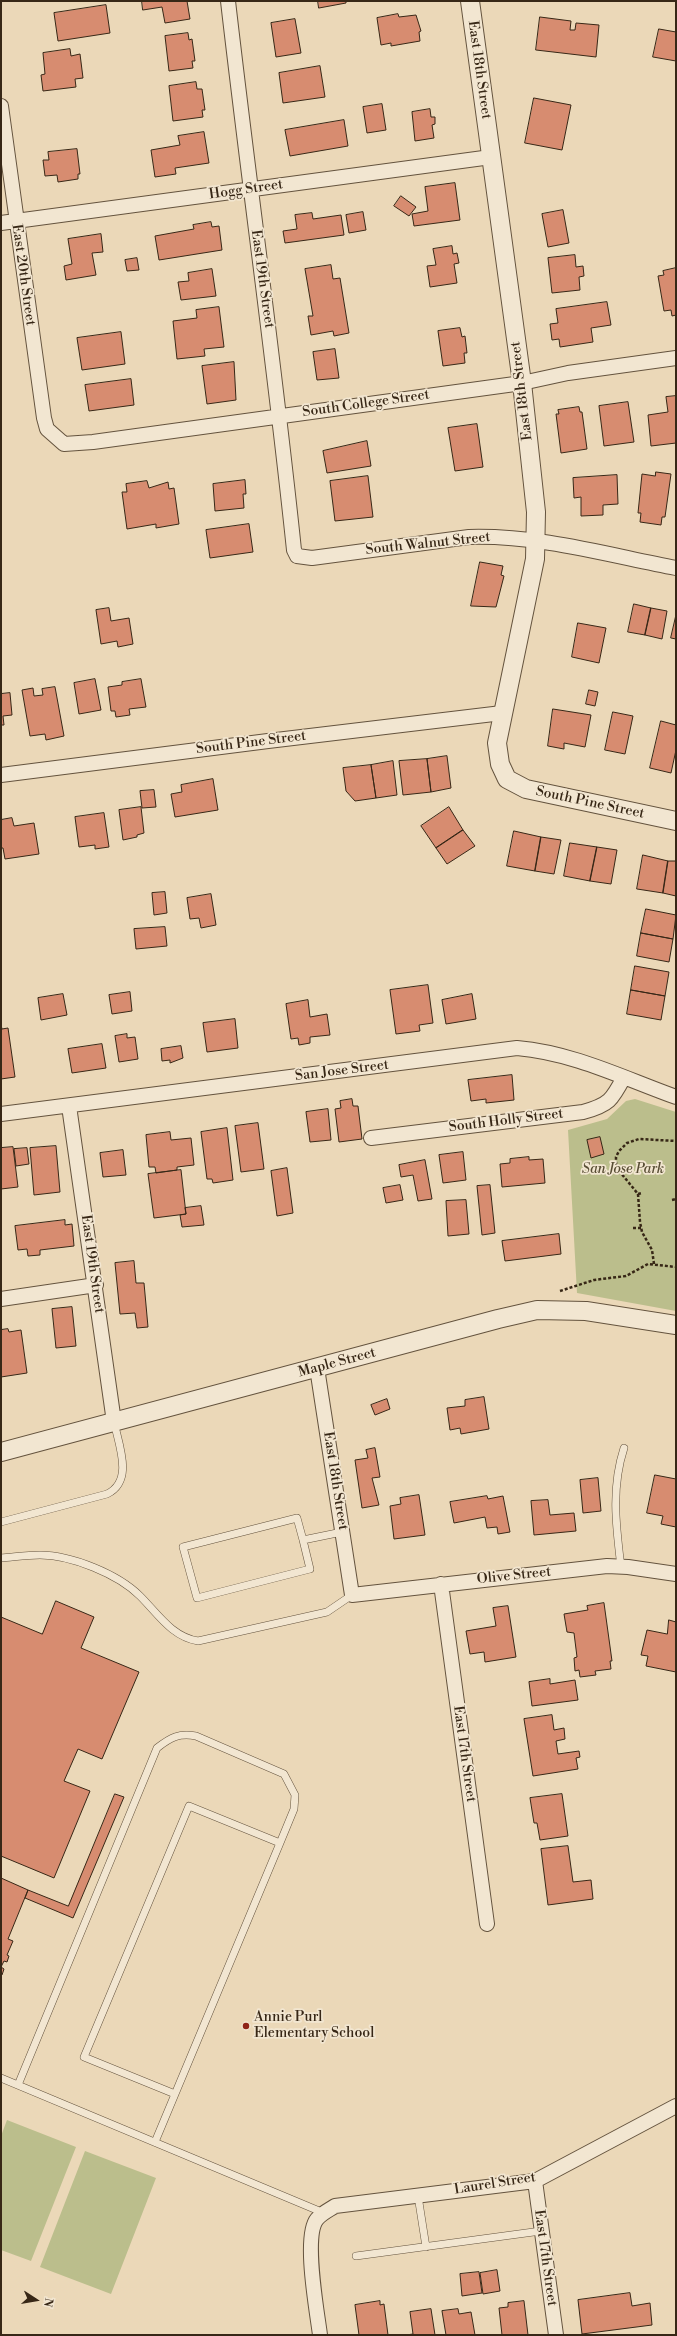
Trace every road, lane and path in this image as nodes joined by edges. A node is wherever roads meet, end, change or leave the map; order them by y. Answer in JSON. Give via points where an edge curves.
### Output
{"nodes":[{"id":1,"x":228,"y":1,"type":"edge"},
{"id":2,"x":470,"y":1,"type":"edge"},
{"id":3,"x":1,"y":106,"type":"edge"},
{"id":4,"x":490,"y":157,"type":"junction"},
{"id":5,"x":250,"y":190,"type":"junction"},
{"id":6,"x":16,"y":221,"type":"junction"},
{"id":7,"x":1,"y":223,"type":"edge"},
{"id":8,"x":676,"y":358,"type":"edge"},
{"id":9,"x":522,"y":382,"type":"junction"},
{"id":10,"x":280,"y":416,"type":"junction"},
{"id":11,"x":56,"y":439,"type":"joint"},
{"id":12,"x":536,"y":540,"type":"junction"},
{"id":13,"x":297,"y":556,"type":"joint"},
{"id":14,"x":676,"y":568,"type":"edge"},
{"id":15,"x":502,"y":714,"type":"junction"},
{"id":16,"x":1,"y":775,"type":"edge"},
{"id":17,"x":507,"y":779,"type":"joint"},
{"id":18,"x":676,"y":821,"type":"edge"},
{"id":19,"x":624,"y":1077,"type":"junction"},
{"id":20,"x":676,"y":1097,"type":"edge"},
{"id":21,"x":69,"y":1106,"type":"junction"},
{"id":22,"x":1,"y":1114,"type":"edge"},
{"id":23,"x":371,"y":1138,"type":"dead end"},
{"id":24,"x":676,"y":1141,"type":"edge"},
{"id":25,"x":642,"y":1193,"type":"dead end"},
{"id":26,"x":638,"y":1194,"type":"junction"},
{"id":27,"x":676,"y":1199,"type":"edge"},
{"id":28,"x":672,"y":1200,"type":"dead end"},
{"id":29,"x":633,"y":1228,"type":"dead end"},
{"id":30,"x":641,"y":1228,"type":"junction"},
{"id":31,"x":654,"y":1264,"type":"junction"},
{"id":32,"x":676,"y":1267,"type":"edge"},
{"id":33,"x":96,"y":1286,"type":"junction"},
{"id":34,"x":558,"y":1292,"type":"dead end"},
{"id":35,"x":1,"y":1299,"type":"edge"},
{"id":36,"x":676,"y":1325,"type":"edge"},
{"id":37,"x":317,"y":1368,"type":"junction"},
{"id":38,"x":114,"y":1422,"type":"junction"},
{"id":39,"x":624,"y":1448,"type":"dead end"},
{"id":40,"x":1,"y":1452,"type":"edge"},
{"id":41,"x":1,"y":1522,"type":"edge"},
{"id":42,"x":342,"y":1532,"type":"junction"},
{"id":43,"x":303,"y":1540,"type":"junction"},
{"id":44,"x":1,"y":1558,"type":"edge"},
{"id":45,"x":621,"y":1567,"type":"junction"},
{"id":46,"x":676,"y":1574,"type":"edge"},
{"id":47,"x":441,"y":1584,"type":"junction"},
{"id":48,"x":352,"y":1595,"type":"junction"},
{"id":49,"x":280,"y":1843,"type":"junction"},
{"id":50,"x":487,"y":1924,"type":"dead end"},
{"id":51,"x":1,"y":2078,"type":"edge"},
{"id":52,"x":18,"y":2085,"type":"junction"},
{"id":53,"x":175,"y":2094,"type":"junction"},
{"id":54,"x":676,"y":2106,"type":"edge"},
{"id":55,"x":155,"y":2142,"type":"junction"},
{"id":56,"x":535,"y":2181,"type":"junction"},
{"id":57,"x":418,"y":2196,"type":"junction"},
{"id":58,"x":324,"y":2213,"type":"junction"},
{"id":59,"x":541,"y":2231,"type":"junction"},
{"id":60,"x":426,"y":2246,"type":"junction"},
{"id":61,"x":356,"y":2256,"type":"dead end"},
{"id":62,"x":320,"y":2335,"type":"edge"},
{"id":63,"x":556,"y":2335,"type":"edge"}],
"edges":[{"from":1,"to":5,"type":"street","name":"East 19th Street"},
{"from":2,"to":4,"type":"street","name":"East 18th Street"},
{"from":3,"to":6,"type":"street","name":"East 20th Street"},
{"from":4,"to":5,"type":"street","name":"Hogg Street"},
{"from":4,"to":9,"type":"street","name":"East 18th Street"},
{"from":5,"to":6,"type":"street","name":"Hogg Street"},
{"from":5,"to":10,"type":"street","name":"East 19th Street"},
{"from":6,"to":7,"type":"street","name":"Hogg Street"},
{"from":6,"to":11,"type":"street","name":"East 20th Street","via":[[44,418],[47,429]]},
{"from":8,"to":9,"type":"street","name":"South College Street"},
{"from":9,"to":10,"type":"street","name":"South College Street"},
{"from":9,"to":12,"type":"street","name":"East 18th Street","via":[[536,512]]},
{"from":10,"to":11,"type":"street","name":"South College Street","via":[[81,443],[64,444]]},
{"from":10,"to":13,"type":"street","name":"East 19th Street","via":[[294,550]]},
{"from":12,"to":13,"type":"street","name":"South Walnut Street","via":[[469,537],[312,558]]},
{"from":12,"to":14,"type":"street","name":"South Walnut Street"},
{"from":12,"to":15,"type":"street","name":"East 18th Street","via":[[535,559]]},
{"from":15,"to":16,"type":"street","name":"South Pine Street"},
{"from":15,"to":17,"type":"street","name":"East 18th Street","via":[[497,743],[500,764]]},
{"from":17,"to":18,"type":"street","name":"South Pine Street","via":[[542,794]]},
{"from":19,"to":20,"type":"street","name":"San Jose Street"},
{"from":19,"to":21,"type":"street","name":"San Jose Street","via":[[556,1053],[517,1048]]},
{"from":19,"to":23,"type":"street","name":"South Holly Street","via":[[612,1099],[602,1107],[583,1112]]},
{"from":21,"to":22,"type":"street","name":"San Jose Street"},
{"from":21,"to":33,"type":"street","name":"East 19th Street"},
{"from":24,"to":26,"type":"path","via":[[639,1139],[627,1143],[620,1150],[616,1167]]},
{"from":25,"to":26,"type":"path"},
{"from":26,"to":30,"type":"path"},
{"from":27,"to":28,"type":"path"},
{"from":29,"to":30,"type":"path"},
{"from":30,"to":31,"type":"path","via":[[651,1245]]},
{"from":31,"to":32,"type":"path"},
{"from":31,"to":34,"type":"path","via":[[648,1264],[626,1276],[594,1280]]},
{"from":33,"to":35,"type":"street"},
{"from":33,"to":38,"type":"street","name":"East 19th Street"},
{"from":36,"to":37,"type":"street","name":"Maple Street","via":[[586,1311],[537,1310],[498,1318]]},
{"from":37,"to":38,"type":"street","name":"Maple Street"},
{"from":37,"to":42,"type":"street","name":"East 18th Street"},
{"from":38,"to":40,"type":"street","name":"Maple Street"},
{"from":38,"to":41,"type":"lane","via":[[124,1474],[117,1488],[107,1494]]},
{"from":39,"to":45,"type":"lane","via":[[617,1468],[615,1494]]},
{"from":42,"to":43,"type":"lane"},
{"from":42,"to":48,"type":"street","name":"East 18th Street"},
{"from":43,"to":43,"type":"lane","via":[[297,1518],[183,1547],[197,1598],[310,1569]]},
{"from":44,"to":48,"type":"lane","via":[[41,1554],[75,1560],[114,1577],[139,1594],[173,1631],[185,1640],[198,1642],[327,1612]]},
{"from":45,"to":46,"type":"street","name":"Olive Street"},
{"from":45,"to":47,"type":"street","name":"Olive Street","via":[[607,1566]]},
{"from":47,"to":48,"type":"street","name":"Olive Street"},
{"from":47,"to":50,"type":"street","name":"East 17th Street"},
{"from":49,"to":52,"type":"lane","via":[[294,1809],[295,1795],[284,1774],[196,1736],[182,1734],[169,1738],[158,1748]]},
{"from":49,"to":53,"type":"lane"},
{"from":49,"to":53,"type":"lane","via":[[189,1806],[84,2057]]},
{"from":51,"to":52,"type":"lane"},
{"from":52,"to":55,"type":"lane"},
{"from":53,"to":55,"type":"lane"},
{"from":54,"to":56,"type":"street","name":"Laurel Street"},
{"from":55,"to":58,"type":"lane"},
{"from":56,"to":57,"type":"street","name":"Laurel Street"},
{"from":56,"to":59,"type":"street","name":"East 17th Street"},
{"from":57,"to":58,"type":"street","name":"Laurel Street","via":[[335,2206]]},
{"from":57,"to":60,"type":"lane"},
{"from":58,"to":62,"type":"street","via":[[316,2219],[310,2250]]},
{"from":59,"to":60,"type":"lane"},
{"from":59,"to":63,"type":"street","name":"East 17th Street"},
{"from":60,"to":61,"type":"lane"}]}
